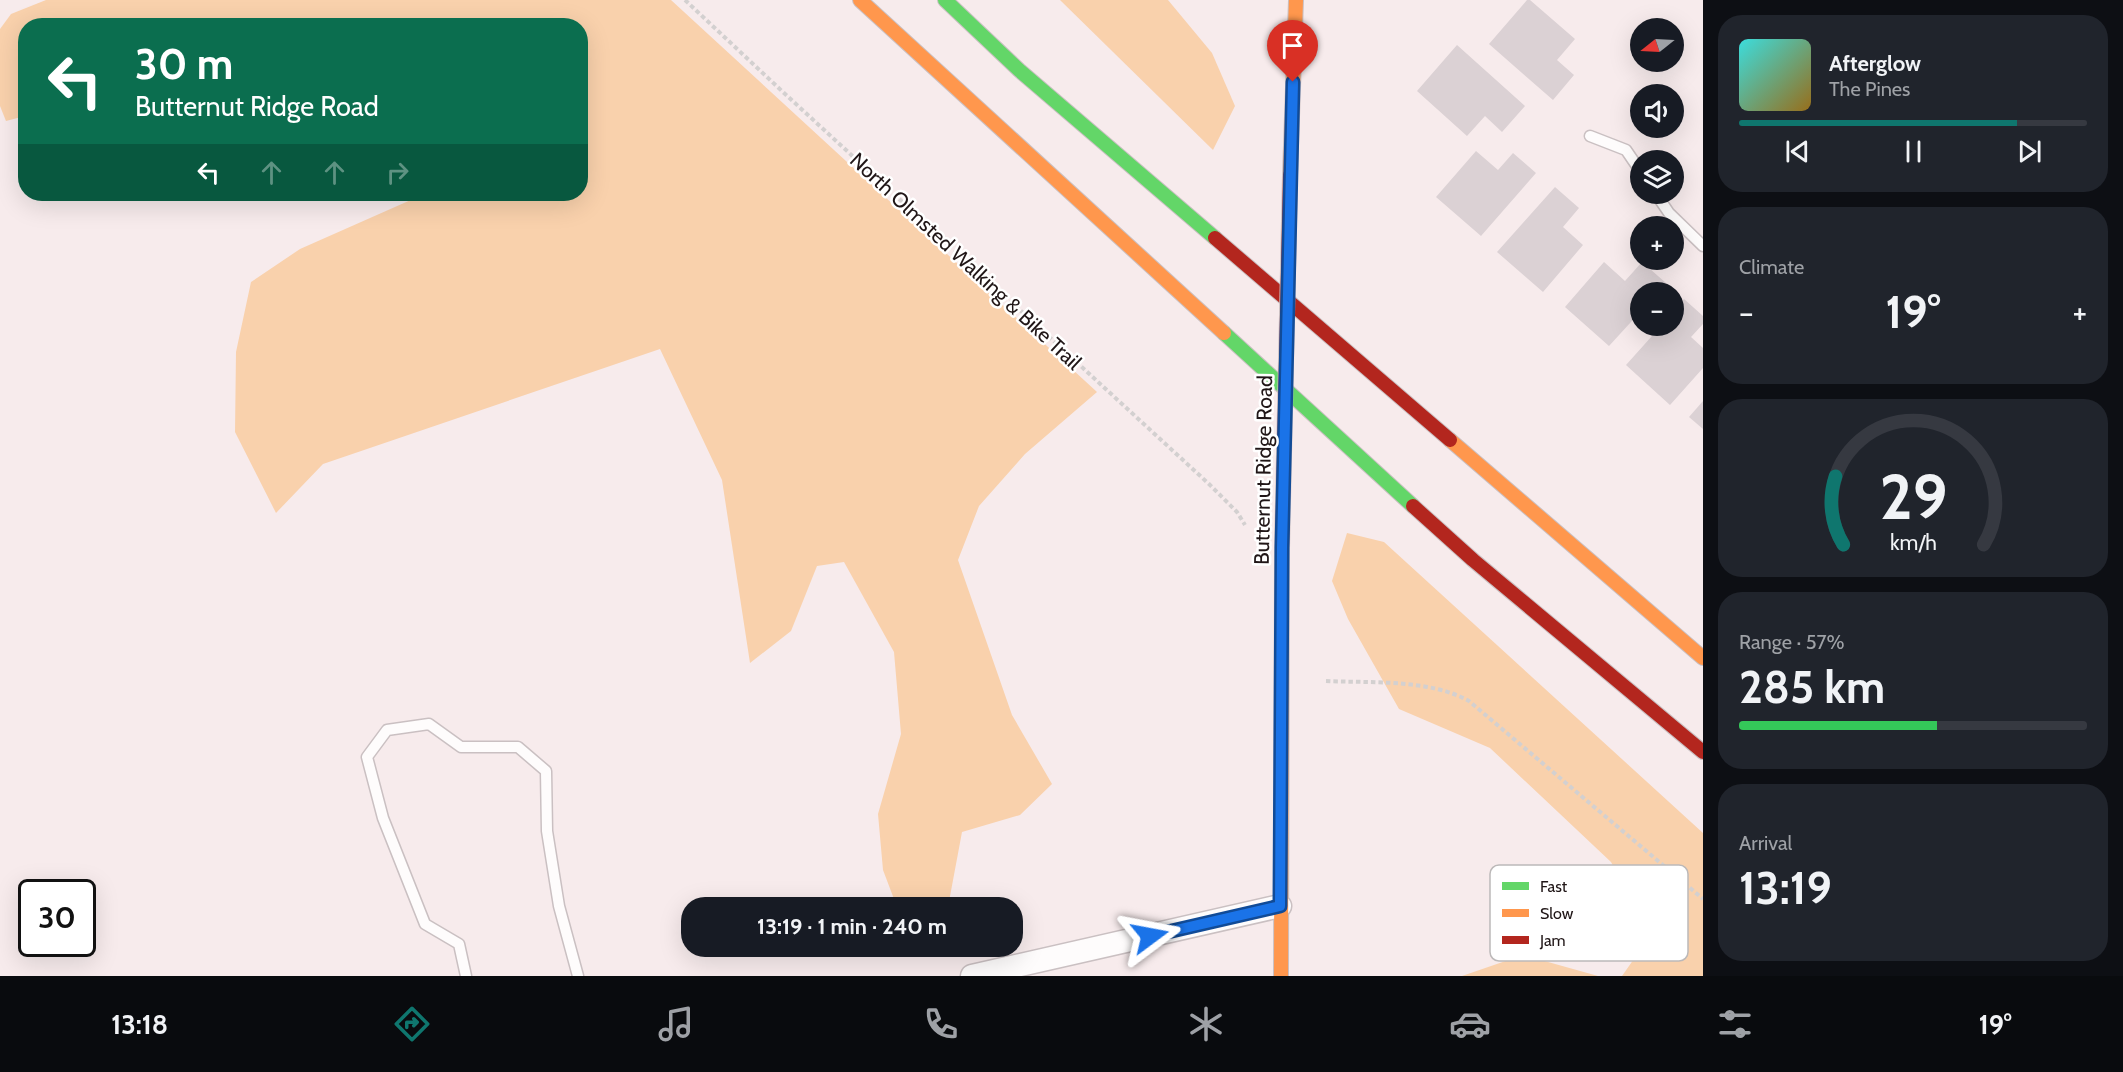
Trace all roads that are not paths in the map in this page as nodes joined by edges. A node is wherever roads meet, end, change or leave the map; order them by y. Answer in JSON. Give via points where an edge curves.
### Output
{"nodes":[{"id":1,"x":860,"y":0,"type":"edge"},
{"id":2,"x":945,"y":0,"type":"edge"},
{"id":3,"x":1296,"y":0,"type":"edge"},
{"id":4,"x":1590,"y":136,"type":"dead end"},
{"id":5,"x":1630,"y":156,"type":"edge"},
{"id":6,"x":1663,"y":204,"type":"edge"},
{"id":7,"x":1703,"y":246,"type":"edge"},
{"id":8,"x":1703,"y":658,"type":"edge"},
{"id":9,"x":1703,"y":752,"type":"edge"},
{"id":10,"x":1280,"y":906,"type":"junction"},
{"id":11,"x":466,"y":976,"type":"edge"},
{"id":12,"x":578,"y":976,"type":"edge"},
{"id":13,"x":972,"y":976,"type":"edge"},
{"id":14,"x":1281,"y":976,"type":"edge"}],
"edges":[{"from":1,"to":9,"type":"main road","via":[[1473,560]]},
{"from":2,"to":8,"type":"main road","via":[[1019,70]]},
{"from":3,"to":10,"type":"main road","name":"Butternut Ridge Road","bridge":true,"via":[[1282,548]]},
{"from":4,"to":5,"type":"lane","via":[[1626,150]]},
{"from":6,"to":7,"type":"lane"},
{"from":10,"to":13,"type":"street"},
{"from":10,"to":14,"type":"main road","name":"Butternut Ridge Road"},
{"from":11,"to":12,"type":"lane","via":[[459,944],[425,924],[383,818],[367,757],[387,730],[429,724],[461,747],[518,747],[546,771],[547,831],[559,906]]}]}
